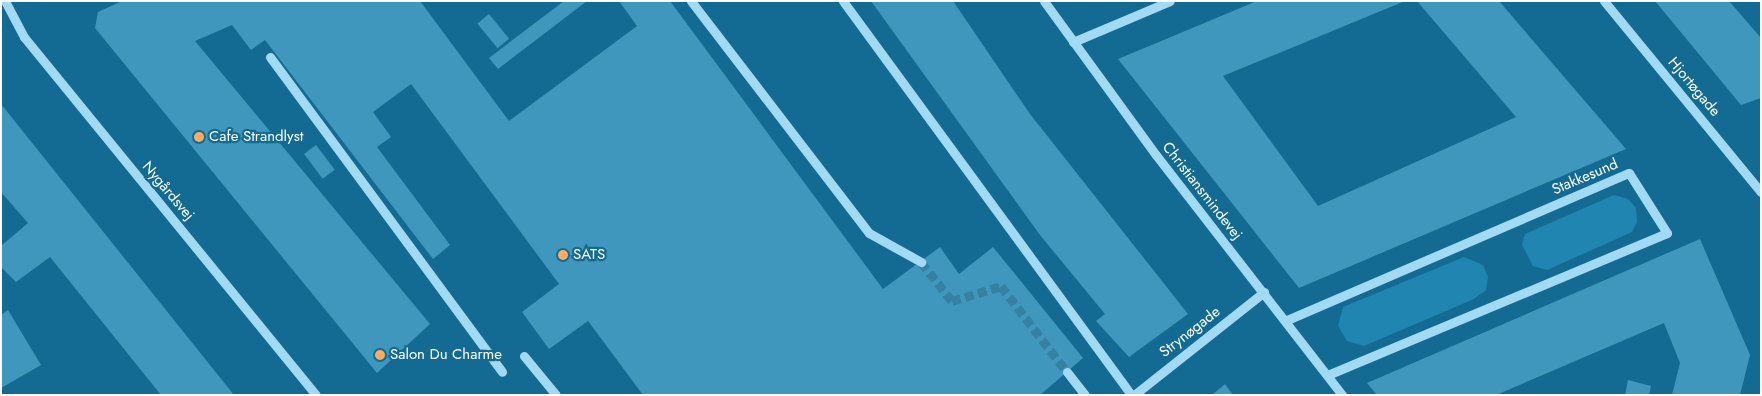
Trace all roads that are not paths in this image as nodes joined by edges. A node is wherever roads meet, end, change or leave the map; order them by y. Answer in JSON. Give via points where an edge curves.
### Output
{"nodes":[{"id":1,"x":5,"y":1,"type":"edge"},
{"id":2,"x":691,"y":1,"type":"edge"},
{"id":3,"x":843,"y":1,"type":"edge"},
{"id":4,"x":1044,"y":1,"type":"edge"},
{"id":5,"x":1170,"y":1,"type":"edge"},
{"id":6,"x":1604,"y":1,"type":"edge"},
{"id":7,"x":1073,"y":42,"type":"junction"},
{"id":8,"x":270,"y":57,"type":"dead end"},
{"id":9,"x":1761,"y":192,"type":"edge"},
{"id":10,"x":921,"y":262,"type":"tunnel mouth"},
{"id":11,"x":1264,"y":292,"type":"junction"},
{"id":12,"x":1287,"y":320,"type":"junction"},
{"id":13,"x":524,"y":356,"type":"dead end"},
{"id":14,"x":502,"y":372,"type":"dead end"},
{"id":15,"x":1067,"y":372,"type":"tunnel mouth"},
{"id":16,"x":1327,"y":375,"type":"junction"},
{"id":17,"x":316,"y":395,"type":"edge"},
{"id":18,"x":556,"y":395,"type":"edge"},
{"id":19,"x":1085,"y":395,"type":"edge"},
{"id":20,"x":1132,"y":395,"type":"edge"},
{"id":21,"x":1342,"y":395,"type":"edge"}],
"edges":[{"from":1,"to":17,"type":"street","name":"Nygårdsvej","via":[[24,37]]},
{"from":2,"to":10,"type":"street","via":[[869,233]]},
{"from":3,"to":20,"type":"street"},
{"from":4,"to":7,"type":"street","name":"Christiansmindevej"},
{"from":5,"to":7,"type":"street"},
{"from":6,"to":9,"type":"street","name":"Hjortøgade"},
{"from":7,"to":11,"type":"street","name":"Christiansmindevej"},
{"from":8,"to":14,"type":"street"},
{"from":11,"to":12,"type":"street","name":"Christiansmindevej"},
{"from":11,"to":20,"type":"street","name":"Strynøgade"},
{"from":12,"to":16,"type":"street","name":"Christiansmindevej"},
{"from":12,"to":16,"type":"street","name":"Stakkesund","via":[[1629,173],[1666,233]]},
{"from":13,"to":18,"type":"street"},
{"from":15,"to":19,"type":"street"},
{"from":16,"to":21,"type":"street","name":"Christiansmindevej"}]}
